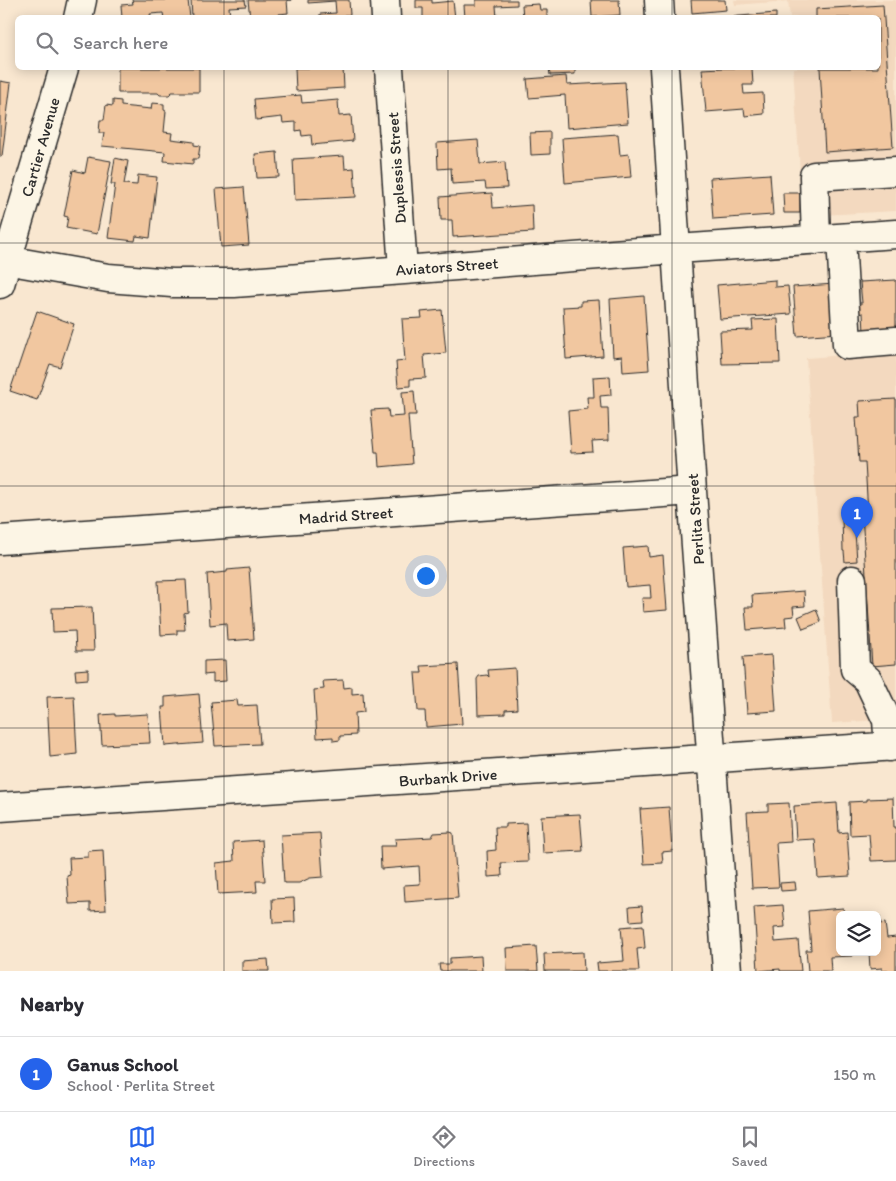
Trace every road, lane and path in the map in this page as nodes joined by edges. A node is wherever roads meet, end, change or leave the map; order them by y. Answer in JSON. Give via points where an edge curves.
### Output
{"nodes":[{"id":1,"x":82,"y":0,"type":"edge"},
{"id":2,"x":385,"y":0,"type":"edge"},
{"id":3,"x":659,"y":0,"type":"edge"},
{"id":4,"x":79,"y":15,"type":"edge"},
{"id":5,"x":386,"y":15,"type":"edge"},
{"id":6,"x":660,"y":15,"type":"edge"},
{"id":7,"x":63,"y":70,"type":"edge"},
{"id":8,"x":389,"y":70,"type":"edge"},
{"id":9,"x":664,"y":70,"type":"edge"},
{"id":10,"x":896,"y":171,"type":"edge"},
{"id":11,"x":896,"y":234,"type":"edge"},
{"id":12,"x":829,"y":239,"type":"junction"},
{"id":13,"x":677,"y":249,"type":"junction"},
{"id":14,"x":2,"y":268,"type":"edge"},
{"id":15,"x":403,"y":269,"type":"junction"},
{"id":16,"x":896,"y":341,"type":"edge"},
{"id":17,"x":692,"y":491,"type":"junction"},
{"id":18,"x":0,"y":540,"type":"edge"},
{"id":19,"x":852,"y":580,"type":"dead end"},
{"id":20,"x":892,"y":747,"type":"edge"},
{"id":21,"x":712,"y":760,"type":"junction"},
{"id":22,"x":0,"y":807,"type":"edge"},
{"id":23,"x":727,"y":971,"type":"edge"}],
"edges":[{"from":1,"to":4,"type":"street"},
{"from":2,"to":5,"type":"street"},
{"from":3,"to":6,"type":"street"},
{"from":7,"to":14,"type":"street","name":"Cartier Avenue"},
{"from":8,"to":15,"type":"street","name":"Duplessis Street"},
{"from":9,"to":13,"type":"street","name":"Perlita Street"},
{"from":10,"to":12,"type":"street","via":[[814,176]]},
{"from":11,"to":12,"type":"street","name":"Aviators Street"},
{"from":12,"to":13,"type":"street","name":"Aviators Street"},
{"from":12,"to":16,"type":"street","via":[[847,345]]},
{"from":13,"to":15,"type":"street","name":"Aviators Street"},
{"from":13,"to":17,"type":"street","name":"Perlita Street"},
{"from":14,"to":15,"type":"street","name":"Aviators Street","via":[[172,283],[234,283]]},
{"from":17,"to":18,"type":"street","name":"Madrid Street"},
{"from":17,"to":21,"type":"street","name":"Perlita Street"},
{"from":19,"to":20,"type":"street","via":[[855,669],[868,680],[887,720]]},
{"from":20,"to":21,"type":"street","name":"Burbank Drive"},
{"from":21,"to":22,"type":"street","name":"Burbank Drive"},
{"from":21,"to":23,"type":"street","name":"Perlita Street"}]}
